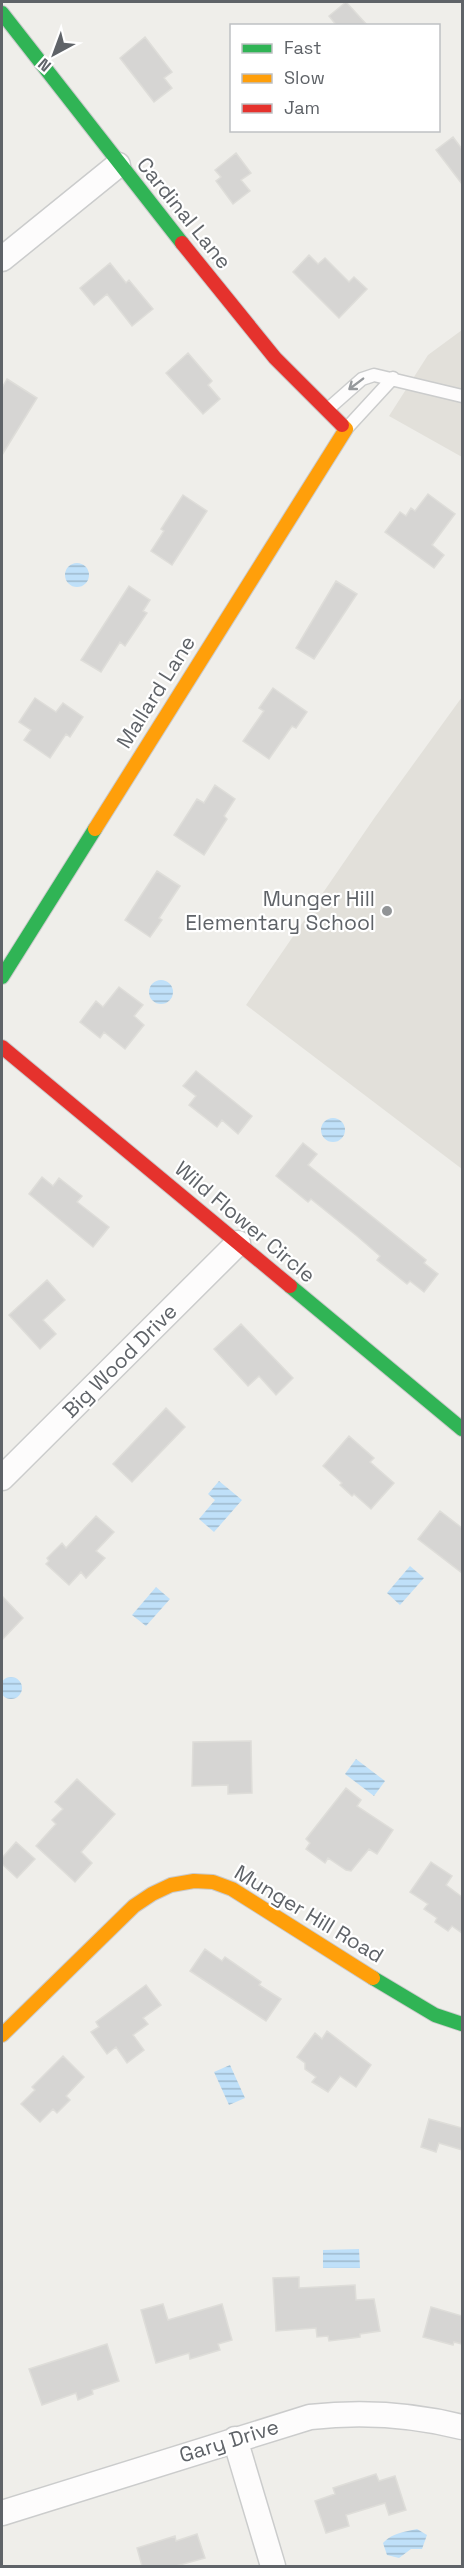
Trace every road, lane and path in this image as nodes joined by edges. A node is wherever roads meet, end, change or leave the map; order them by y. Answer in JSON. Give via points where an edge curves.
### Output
{"nodes":[{"id":1,"x":2,"y":13,"type":"edge"},
{"id":2,"x":118,"y":165,"type":"junction"},
{"id":3,"x":2,"y":259,"type":"edge"},
{"id":4,"x":393,"y":378,"type":"junction"},
{"id":5,"x":462,"y":396,"type":"edge"},
{"id":6,"x":326,"y":411,"type":"junction"},
{"id":7,"x":346,"y":429,"type":"junction"},
{"id":8,"x":2,"y":977,"type":"edge"},
{"id":9,"x":2,"y":1047,"type":"edge"},
{"id":10,"x":238,"y":1243,"type":"junction"},
{"id":11,"x":462,"y":1429,"type":"edge"},
{"id":12,"x":2,"y":1478,"type":"edge"},
{"id":13,"x":462,"y":2024,"type":"edge"},
{"id":14,"x":2,"y":2035,"type":"edge"},
{"id":15,"x":462,"y":2427,"type":"edge"},
{"id":16,"x":235,"y":2439,"type":"junction"},
{"id":17,"x":2,"y":2513,"type":"edge"},
{"id":18,"x":273,"y":2566,"type":"edge"}],
"edges":[{"from":1,"to":2,"type":"street","name":"Cardinal Lane"},
{"from":2,"to":3,"type":"street"},
{"from":2,"to":6,"type":"street","name":"Cardinal Lane","via":[[275,358]]},
{"from":4,"to":5,"type":"lane"},
{"from":4,"to":6,"type":"lane","one_way":true,"via":[[374,375],[362,379]]},
{"from":4,"to":7,"type":"lane"},
{"from":6,"to":7,"type":"street","name":"Cardinal Lane"},
{"from":7,"to":8,"type":"street","name":"Mallard Lane"},
{"from":9,"to":10,"type":"street","name":"Wild Flower Circle"},
{"from":10,"to":11,"type":"street","name":"Wild Flower Circle"},
{"from":10,"to":12,"type":"street","name":"Big Wood Drive"},
{"from":13,"to":14,"type":"street","name":"Munger Hill Road","via":[[410,2001],[232,1889],[194,1881],[171,1885],[134,1906]]},
{"from":15,"to":16,"type":"street","name":"Gary Drive","via":[[389,2413],[350,2412],[310,2417]]},
{"from":16,"to":17,"type":"street","name":"Gary Drive"},
{"from":16,"to":18,"type":"street"}]}
